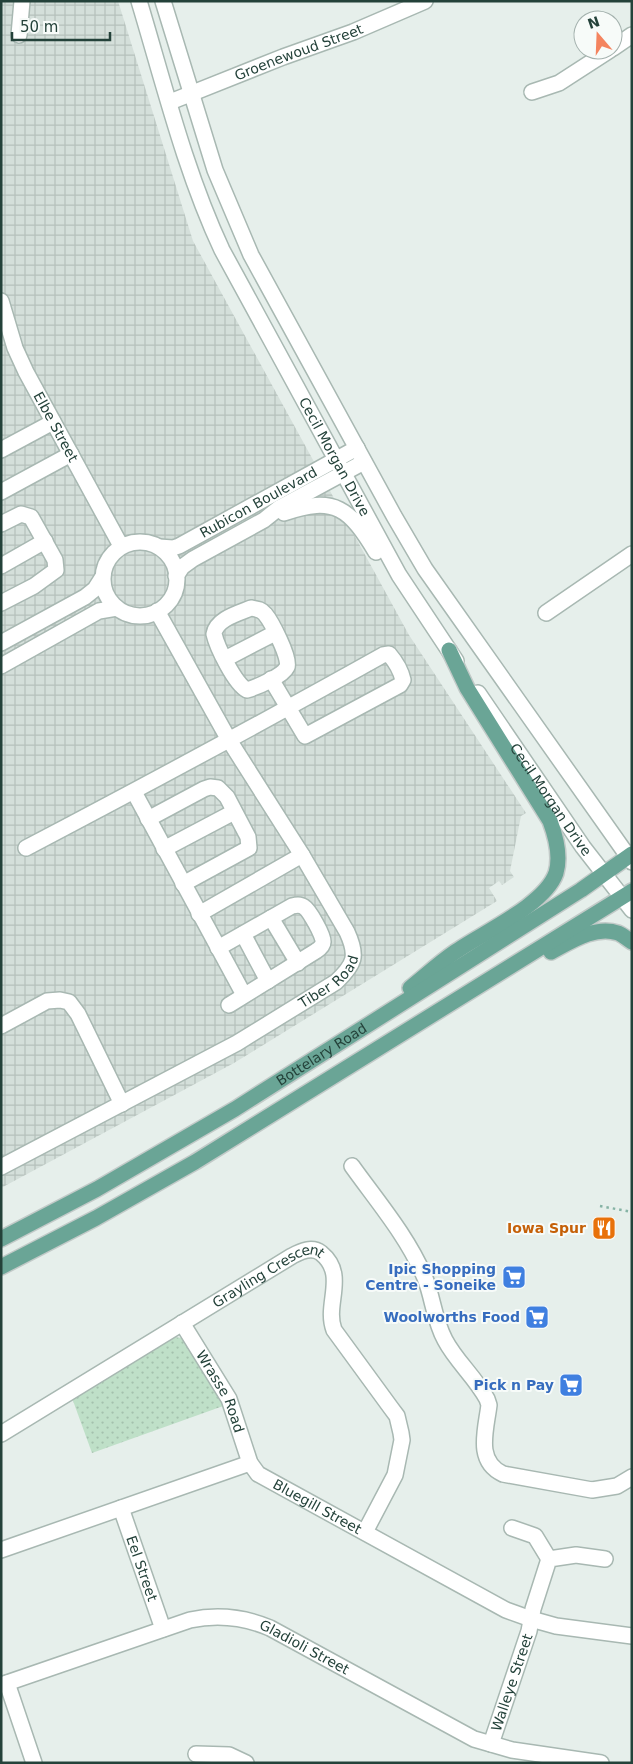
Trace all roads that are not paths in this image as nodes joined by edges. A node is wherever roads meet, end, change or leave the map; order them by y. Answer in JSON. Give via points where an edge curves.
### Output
{"nodes":[{"id":1,"x":22,"y":1,"type":"edge"},
{"id":2,"x":139,"y":1,"type":"edge"},
{"id":3,"x":163,"y":1,"type":"edge"},
{"id":4,"x":425,"y":1,"type":"edge"},
{"id":5,"x":19,"y":35,"type":"dead end"},
{"id":6,"x":595,"y":60,"type":"edge"},
{"id":7,"x":532,"y":92,"type":"dead end"},
{"id":8,"x":191,"y":93,"type":"junction"},
{"id":9,"x":170,"y":102,"type":"junction"},
{"id":10,"x":1,"y":301,"type":"edge"},
{"id":11,"x":53,"y":422,"type":"junction"},
{"id":12,"x":357,"y":448,"type":"junction"},
{"id":13,"x":1,"y":450,"type":"edge"},
{"id":14,"x":71,"y":454,"type":"junction"},
{"id":15,"x":336,"y":460,"type":"junction"},
{"id":16,"x":364,"y":462,"type":"junction"},
{"id":17,"x":343,"y":474,"type":"junction"},
{"id":18,"x":1,"y":492,"type":"edge"},
{"id":19,"x":264,"y":520,"type":"junction"},
{"id":20,"x":1,"y":524,"type":"edge"},
{"id":21,"x":45,"y":542,"type":"junction"},
{"id":22,"x":121,"y":546,"type":"junction"},
{"id":23,"x":159,"y":547,"type":"junction"},
{"id":24,"x":632,"y":554,"type":"edge"},
{"id":25,"x":1,"y":566,"type":"edge"},
{"id":26,"x":176,"y":576,"type":"junction"},
{"id":27,"x":102,"y":578,"type":"junction"},
{"id":28,"x":413,"y":597,"type":"junction"},
{"id":29,"x":1,"y":603,"type":"edge"},
{"id":30,"x":117,"y":608,"type":"junction"},
{"id":31,"x":157,"y":611,"type":"junction"},
{"id":32,"x":546,"y":613,"type":"dead end"},
{"id":33,"x":275,"y":633,"type":"junction"},
{"id":34,"x":1,"y":643,"type":"edge"},
{"id":35,"x":449,"y":650,"type":"junction"},
{"id":36,"x":225,"y":659,"type":"junction"},
{"id":37,"x":1,"y":666,"type":"edge"},
{"id":38,"x":271,"y":679,"type":"junction"},
{"id":39,"x":289,"y":708,"type":"junction"},
{"id":40,"x":229,"y":740,"type":"junction"},
{"id":41,"x":134,"y":792,"type":"junction"},
{"id":42,"x":234,"y":812,"type":"junction"},
{"id":43,"x":148,"y":819,"type":"junction"},
{"id":44,"x":26,"y":848,"type":"dead end"},
{"id":45,"x":164,"y":848,"type":"junction"},
{"id":46,"x":302,"y":855,"type":"junction"},
{"id":47,"x":630,"y":858,"type":"edge"},
{"id":48,"x":604,"y":874,"type":"junction"},
{"id":49,"x":183,"y":884,"type":"junction"},
{"id":50,"x":627,"y":894,"type":"edge"},
{"id":51,"x":632,"y":910,"type":"edge"},
{"id":52,"x":200,"y":914,"type":"junction"},
{"id":53,"x":271,"y":918,"type":"junction"},
{"id":54,"x":242,"y":934,"type":"junction"},
{"id":55,"x":632,"y":942,"type":"edge"},
{"id":56,"x":218,"y":948,"type":"junction"},
{"id":57,"x":298,"y":963,"type":"junction"},
{"id":58,"x":268,"y":981,"type":"junction"},
{"id":59,"x":469,"y":992,"type":"junction"},
{"id":60,"x":244,"y":996,"type":"junction"},
{"id":61,"x":229,"y":1005,"type":"dead end"},
{"id":62,"x":1,"y":1026,"type":"edge"},
{"id":63,"x":352,"y":1034,"type":"junction"},
{"id":64,"x":122,"y":1104,"type":"junction"},
{"id":65,"x":352,"y":1166,"type":"dead end"},
{"id":66,"x":1,"y":1167,"type":"edge"},
{"id":67,"x":1,"y":1239,"type":"edge"},
{"id":68,"x":1,"y":1267,"type":"edge"},
{"id":69,"x":182,"y":1323,"type":"junction"},
{"id":70,"x":1,"y":1434,"type":"edge"},
{"id":71,"x":250,"y":1463,"type":"junction"},
{"id":72,"x":632,"y":1477,"type":"edge"},
{"id":73,"x":120,"y":1508,"type":"junction"},
{"id":74,"x":512,"y":1528,"type":"dead end"},
{"id":75,"x":365,"y":1532,"type":"junction"},
{"id":76,"x":1,"y":1550,"type":"edge"},
{"id":77,"x":549,"y":1559,"type":"junction"},
{"id":78,"x":605,"y":1559,"type":"dead end"},
{"id":79,"x":531,"y":1619,"type":"junction"},
{"id":80,"x":163,"y":1629,"type":"junction"},
{"id":81,"x":632,"y":1636,"type":"edge"},
{"id":82,"x":4,"y":1684,"type":"edge"},
{"id":83,"x":491,"y":1744,"type":"junction"},
{"id":84,"x":196,"y":1754,"type":"dead end"},
{"id":85,"x":34,"y":1763,"type":"edge"},
{"id":86,"x":246,"y":1763,"type":"edge"},
{"id":87,"x":601,"y":1763,"type":"edge"}],
"edges":[{"from":1,"to":5,"type":"street"},
{"from":2,"to":9,"type":"street","name":"Cecil Morgan Drive"},
{"from":3,"to":8,"type":"street","name":"Cecil Morgan Drive"},
{"from":4,"to":8,"type":"street","name":"Groenewoud Street","via":[[353,32]]},
{"from":6,"to":7,"type":"street","via":[[560,83]]},
{"from":8,"to":9,"type":"street","name":"Groenewoud Street"},
{"from":8,"to":12,"type":"street","name":"Cecil Morgan Drive","via":[[219,179],[251,255]]},
{"from":9,"to":15,"type":"street","name":"Cecil Morgan Drive","via":[[212,227]]},
{"from":10,"to":11,"type":"street","name":"Elbe Street","via":[[20,360]]},
{"from":11,"to":13,"type":"street"},
{"from":11,"to":14,"type":"street","name":"Elbe Street"},
{"from":12,"to":15,"type":"street","name":"Rubicon Boulevard"},
{"from":12,"to":16,"type":"street","name":"Cecil Morgan Drive"},
{"from":14,"to":18,"type":"street"},
{"from":14,"to":22,"type":"street","name":"Elbe Street"},
{"from":15,"to":17,"type":"street","name":"Cecil Morgan Drive"},
{"from":15,"to":23,"type":"street","name":"Rubicon Boulevard","via":[[179,546]]},
{"from":16,"to":17,"type":"street","name":"Rubicon Boulevard"},
{"from":16,"to":47,"type":"street","name":"Cecil Morgan Drive","via":[[425,569]]},
{"from":17,"to":19,"type":"street","name":"Rubicon Boulevard"},
{"from":17,"to":28,"type":"street","name":"Cecil Morgan Drive"},
{"from":19,"to":26,"type":"street","name":"Rubicon Boulevard","via":[[187,563]]},
{"from":19,"to":28,"type":"street","via":[[310,506],[333,506],[360,527],[382,563]]},
{"from":20,"to":21,"type":"street","via":[[22,514],[31,517]]},
{"from":21,"to":25,"type":"street"},
{"from":21,"to":29,"type":"street","via":[[55,560],[56,570]]},
{"from":22,"to":23,"type":"street","via":[[147,542]]},
{"from":22,"to":27,"type":"street","via":[[105,565]]},
{"from":23,"to":26,"type":"street","via":[[169,555]]},
{"from":24,"to":32,"type":"street"},
{"from":26,"to":31,"type":"street","via":[[175,591]]},
{"from":27,"to":30,"type":"street","via":[[109,600]]},
{"from":27,"to":34,"type":"street","via":[[86,597]]},
{"from":28,"to":35,"type":"street","name":"Cecil Morgan Drive"},
{"from":30,"to":31,"type":"street","via":[[139,616]]},
{"from":30,"to":37,"type":"street","via":[[99,611]]},
{"from":31,"to":40,"type":"street","name":"Tiber Road"},
{"from":33,"to":36,"type":"street"},
{"from":33,"to":36,"type":"street","via":[[258,608],[232,616],[214,630]]},
{"from":33,"to":38,"type":"street","via":[[288,662],[287,668]]},
{"from":35,"to":48,"type":"street","name":"Cecil Morgan Drive"},
{"from":35,"to":63,"type":"main road","via":[[467,688],[550,821],[557,844],[556,873],[537,899],[455,952]]},
{"from":36,"to":38,"type":"street","via":[[242,688],[247,690]]},
{"from":38,"to":39,"type":"street"},
{"from":39,"to":39,"type":"street","via":[[383,655],[389,654],[402,674],[400,685],[305,736]]},
{"from":39,"to":40,"type":"street"},
{"from":40,"to":41,"type":"street"},
{"from":40,"to":46,"type":"street","name":"Tiber Road"},
{"from":41,"to":43,"type":"street"},
{"from":41,"to":44,"type":"street"},
{"from":42,"to":43,"type":"street","via":[[222,792],[210,787]]},
{"from":42,"to":45,"type":"street"},
{"from":42,"to":49,"type":"street","via":[[248,837],[248,848]]},
{"from":43,"to":45,"type":"street"},
{"from":45,"to":49,"type":"street"},
{"from":46,"to":52,"type":"street"},
{"from":46,"to":64,"type":"street","name":"Tiber Road","via":[[353,946],[353,960],[348,971],[336,982],[236,1043]]},
{"from":47,"to":48,"type":"main road","name":"Bottelary Road"},
{"from":48,"to":50,"type":"street","name":"Cecil Morgan Drive"},
{"from":48,"to":63,"type":"main road","name":"Bottelary Road"},
{"from":49,"to":52,"type":"street"},
{"from":50,"to":51,"type":"street","name":"Cecil Morgan Drive"},
{"from":50,"to":59,"type":"main road","name":"Bottelary Road"},
{"from":52,"to":56,"type":"street"},
{"from":53,"to":54,"type":"street"},
{"from":53,"to":57,"type":"street"},
{"from":53,"to":57,"type":"street","via":[[299,905],[306,909],[320,932],[324,941],[322,945]]},
{"from":54,"to":56,"type":"street"},
{"from":54,"to":58,"type":"street"},
{"from":55,"to":59,"type":"main road","via":[[611,932],[590,934]]},
{"from":56,"to":60,"type":"street"},
{"from":57,"to":58,"type":"street"},
{"from":58,"to":60,"type":"street"},
{"from":59,"to":68,"type":"main road","name":"Bottelary Road","via":[[195,1162]]},
{"from":60,"to":61,"type":"street"},
{"from":62,"to":64,"type":"street","via":[[47,1001],[69,1002]]},
{"from":63,"to":67,"type":"main road","name":"Bottelary Road","via":[[174,1145]]},
{"from":64,"to":66,"type":"street","name":"Tiber Road"},
{"from":65,"to":72,"type":"street","via":[[409,1248],[425,1278],[445,1341],[487,1399],[484,1450],[490,1465],[503,1474],[592,1490],[617,1486]]},
{"from":69,"to":70,"type":"street","name":"Grayling Crescent"},
{"from":69,"to":71,"type":"street","name":"Wrasse Road","via":[[229,1399]]},
{"from":69,"to":75,"type":"street","name":"Grayling Crescent","via":[[299,1252],[312,1250],[322,1254],[332,1266],[336,1282],[331,1316],[334,1330],[394,1412],[401,1433],[395,1475]]},
{"from":71,"to":73,"type":"street"},
{"from":71,"to":75,"type":"street","name":"Bluegill Street","via":[[258,1474]]},
{"from":73,"to":76,"type":"street"},
{"from":73,"to":80,"type":"street","name":"Eel Street"},
{"from":74,"to":77,"type":"street","via":[[535,1536]]},
{"from":75,"to":79,"type":"street","name":"Bluegill Street","via":[[506,1610]]},
{"from":77,"to":78,"type":"street","via":[[576,1555]]},
{"from":77,"to":79,"type":"street","name":"Walleye Street"},
{"from":79,"to":81,"type":"street","name":"Bluegill Street","via":[[556,1626]]},
{"from":79,"to":83,"type":"street","name":"Walleye Street"},
{"from":80,"to":82,"type":"street","name":"Gladioli Street"},
{"from":80,"to":83,"type":"street","name":"Gladioli Street","via":[[214,1616],[260,1624],[474,1739]]},
{"from":82,"to":85,"type":"street"},
{"from":83,"to":87,"type":"street","name":"Gladioli Street"},
{"from":84,"to":86,"type":"street","via":[[229,1755]]}]}
